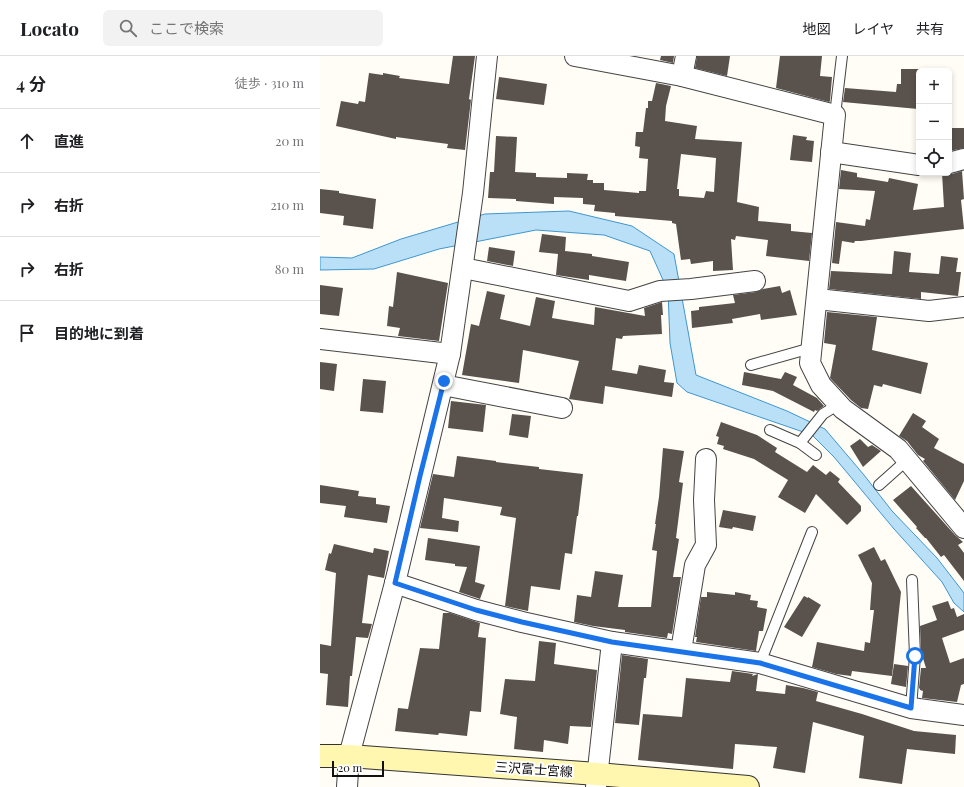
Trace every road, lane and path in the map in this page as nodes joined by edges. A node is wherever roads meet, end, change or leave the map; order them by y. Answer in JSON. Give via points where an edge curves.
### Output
{"nodes":[{"id":1,"x":487,"y":56,"type":"edge"},
{"id":2,"x":575,"y":56,"type":"edge"},
{"id":3,"x":686,"y":56,"type":"edge"},
{"id":4,"x":842,"y":56,"type":"edge"},
{"id":5,"x":682,"y":76,"type":"junction"},
{"id":6,"x":835,"y":115,"type":"junction"},
{"id":7,"x":831,"y":152,"type":"junction"},
{"id":8,"x":964,"y":159,"type":"edge"},
{"id":9,"x":952,"y":162,"type":"edge"},
{"id":10,"x":916,"y":165,"type":"edge"},
{"id":11,"x":464,"y":260,"type":"junction"},
{"id":12,"x":755,"y":281,"type":"dead end"},
{"id":13,"x":817,"y":299,"type":"junction"},
{"id":14,"x":964,"y":307,"type":"edge"},
{"id":15,"x":320,"y":339,"type":"edge"},
{"id":16,"x":811,"y":348,"type":"junction"},
{"id":17,"x":450,"y":354,"type":"junction"},
{"id":18,"x":750,"y":365,"type":"dead end"},
{"id":19,"x":443,"y":385,"type":"junction"},
{"id":20,"x":562,"y":408,"type":"dead end"},
{"id":21,"x":831,"y":409,"type":"junction"},
{"id":22,"x":770,"y":430,"type":"dead end"},
{"id":23,"x":802,"y":441,"type":"junction"},
{"id":24,"x":816,"y":455,"type":"dead end"},
{"id":25,"x":706,"y":459,"type":"dead end"},
{"id":26,"x":907,"y":460,"type":"junction"},
{"id":27,"x":879,"y":485,"type":"dead end"},
{"id":28,"x":964,"y":528,"type":"edge"},
{"id":29,"x":812,"y":532,"type":"dead end"},
{"id":30,"x":912,"y":580,"type":"dead end"},
{"id":31,"x":395,"y":583,"type":"junction"},
{"id":32,"x":612,"y":642,"type":"junction"},
{"id":33,"x":681,"y":651,"type":"junction"},
{"id":34,"x":760,"y":663,"type":"junction"},
{"id":35,"x":911,"y":708,"type":"junction"},
{"id":36,"x":964,"y":715,"type":"edge"},
{"id":37,"x":320,"y":756,"type":"edge"},
{"id":38,"x":350,"y":756,"type":"junction"},
{"id":39,"x":597,"y":780,"type":"edge"},
{"id":40,"x":347,"y":787,"type":"edge"},
{"id":41,"x":748,"y":787,"type":"edge"}],
"edges":[{"from":1,"to":11,"type":"street"},
{"from":2,"to":5,"type":"street"},
{"from":3,"to":5,"type":"street"},
{"from":4,"to":6,"type":"lane"},
{"from":5,"to":6,"type":"street"},
{"from":6,"to":7,"type":"street"},
{"from":7,"to":10,"type":"street"},
{"from":7,"to":13,"type":"street"},
{"from":8,"to":9,"type":"street"},
{"from":11,"to":12,"type":"street","via":[[629,301],[660,291]]},
{"from":11,"to":17,"type":"street"},
{"from":13,"to":14,"type":"street","via":[[929,311]]},
{"from":13,"to":16,"type":"street"},
{"from":15,"to":17,"type":"street"},
{"from":16,"to":18,"type":"lane"},
{"from":16,"to":21,"type":"street","via":[[810,363]]},
{"from":17,"to":19,"type":"street"},
{"from":19,"to":20,"type":"street"},
{"from":19,"to":31,"type":"street"},
{"from":21,"to":23,"type":"lane"},
{"from":21,"to":26,"type":"street","via":[[843,409],[898,449]]},
{"from":22,"to":23,"type":"lane"},
{"from":23,"to":24,"type":"lane"},
{"from":25,"to":33,"type":"street","via":[[706,545],[695,565]]},
{"from":26,"to":27,"type":"lane"},
{"from":26,"to":28,"type":"street"},
{"from":29,"to":34,"type":"lane"},
{"from":30,"to":35,"type":"lane","via":[[915,656]]},
{"from":31,"to":32,"type":"street","via":[[476,610]]},
{"from":31,"to":38,"type":"street"},
{"from":32,"to":33,"type":"street"},
{"from":32,"to":39,"type":"street"},
{"from":33,"to":34,"type":"street"},
{"from":34,"to":35,"type":"street"},
{"from":35,"to":36,"type":"street"},
{"from":37,"to":38,"type":"main road","name":"三沢富士宮線"},
{"from":38,"to":39,"type":"main road","name":"三沢富士宮線"},
{"from":38,"to":40,"type":"street"},
{"from":39,"to":41,"type":"main road","name":"三沢富士宮線"}]}
